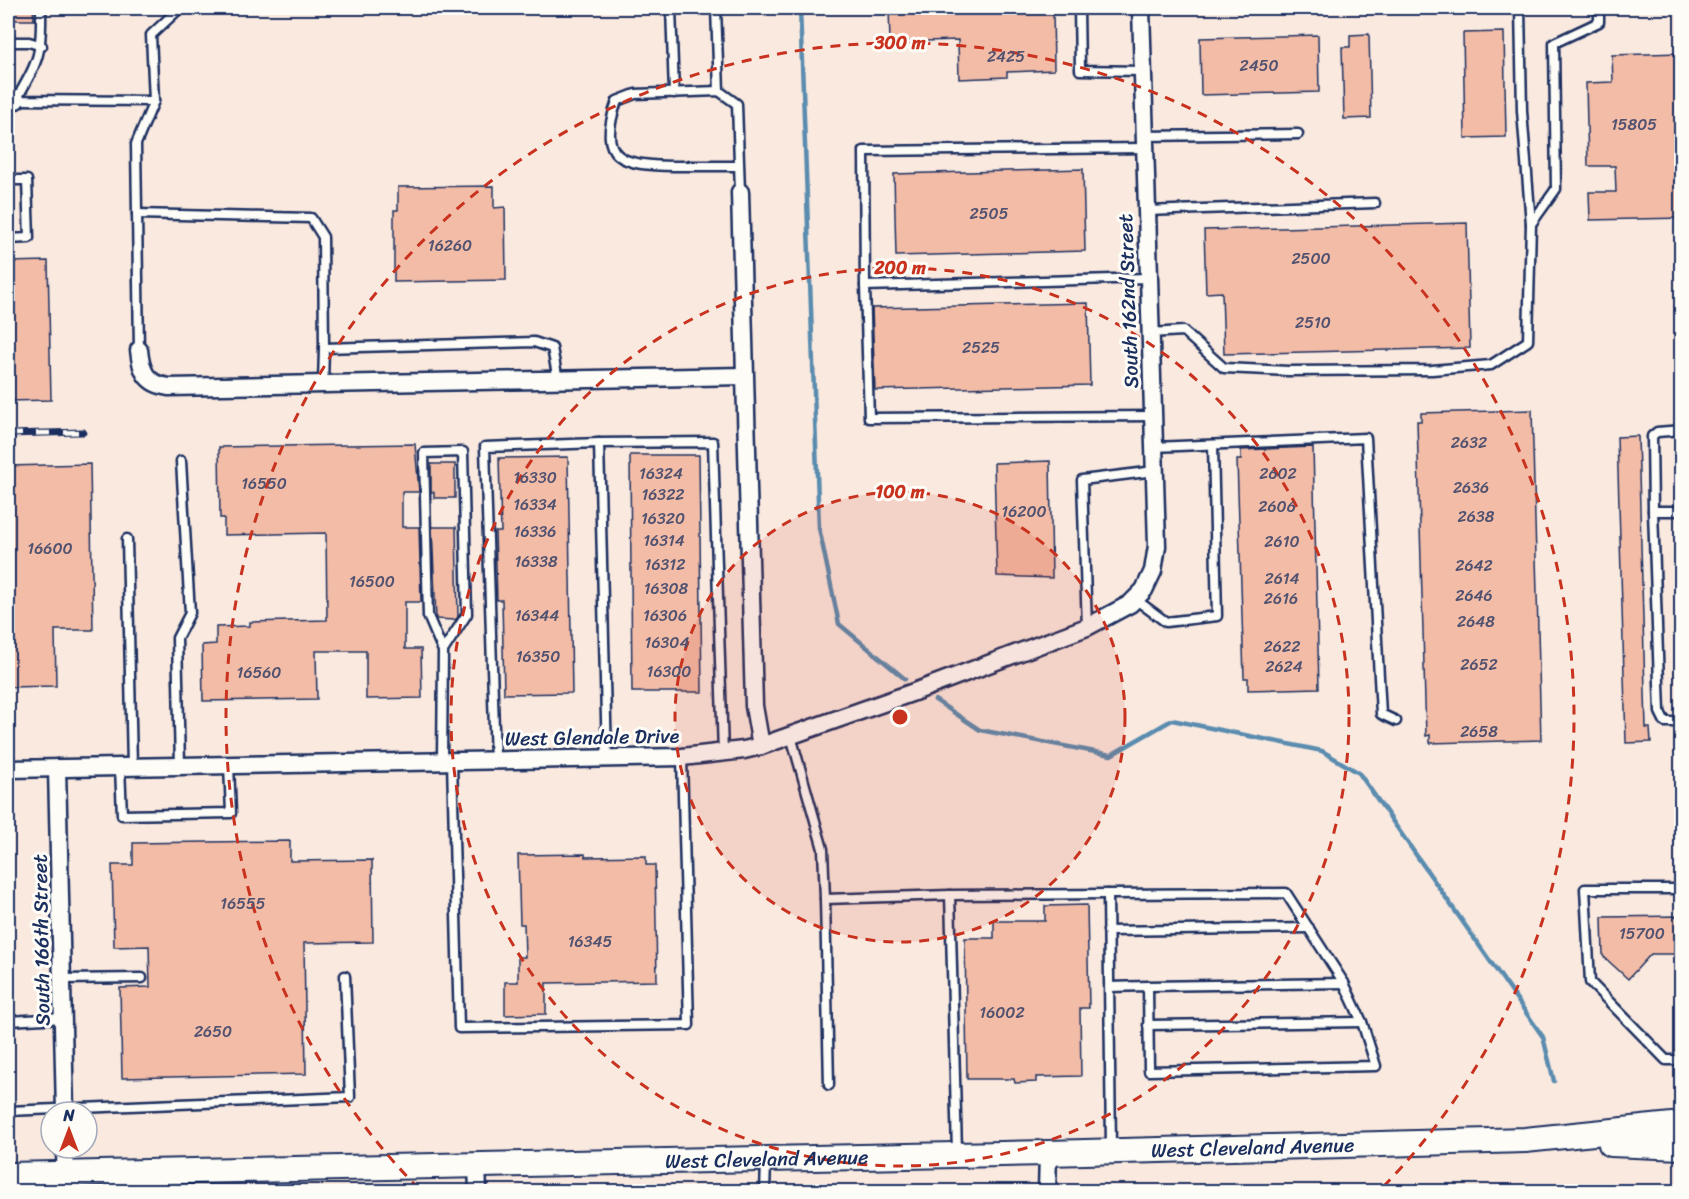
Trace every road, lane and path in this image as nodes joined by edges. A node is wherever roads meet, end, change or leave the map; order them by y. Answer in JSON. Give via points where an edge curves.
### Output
{"nodes":[{"id":1,"x":41,"y":8,"type":"edge"},
{"id":2,"x":180,"y":8,"type":"edge"},
{"id":3,"x":671,"y":8,"type":"edge"},
{"id":4,"x":716,"y":8,"type":"edge"},
{"id":5,"x":1079,"y":8,"type":"edge"},
{"id":6,"x":1141,"y":8,"type":"edge"},
{"id":7,"x":1520,"y":8,"type":"edge"},
{"id":8,"x":1599,"y":8,"type":"edge"},
{"id":9,"x":8,"y":42,"type":"edge"},
{"id":10,"x":42,"y":46,"type":"junction"},
{"id":11,"x":1142,"y":71,"type":"junction"},
{"id":12,"x":719,"y":91,"type":"junction"},
{"id":13,"x":674,"y":93,"type":"junction"},
{"id":14,"x":12,"y":100,"type":"edge"},
{"id":15,"x":154,"y":101,"type":"junction"},
{"id":16,"x":1298,"y":134,"type":"dead end"},
{"id":17,"x":1144,"y":142,"type":"junction"},
{"id":18,"x":739,"y":166,"type":"junction"},
{"id":19,"x":8,"y":180,"type":"edge"},
{"id":20,"x":740,"y":192,"type":"joint"},
{"id":21,"x":1375,"y":202,"type":"dead end"},
{"id":22,"x":1146,"y":211,"type":"junction"},
{"id":23,"x":137,"y":214,"type":"junction"},
{"id":24,"x":1531,"y":224,"type":"junction"},
{"id":25,"x":8,"y":239,"type":"edge"},
{"id":26,"x":1148,"y":278,"type":"junction"},
{"id":27,"x":865,"y":286,"type":"junction"},
{"id":28,"x":1150,"y":333,"type":"junction"},
{"id":29,"x":324,"y":348,"type":"junction"},
{"id":30,"x":139,"y":350,"type":"joint"},
{"id":31,"x":744,"y":376,"type":"junction"},
{"id":32,"x":558,"y":380,"type":"junction"},
{"id":33,"x":323,"y":384,"type":"junction"},
{"id":34,"x":1153,"y":416,"type":"junction"},
{"id":35,"x":1682,"y":430,"type":"edge"},
{"id":36,"x":599,"y":443,"type":"junction"},
{"id":37,"x":1213,"y":445,"type":"junction"},
{"id":38,"x":1154,"y":447,"type":"junction"},
{"id":39,"x":181,"y":461,"type":"dead end"},
{"id":40,"x":1155,"y":471,"type":"junction"},
{"id":41,"x":1653,"y":511,"type":"junction"},
{"id":42,"x":1682,"y":511,"type":"edge"},
{"id":43,"x":127,"y":539,"type":"dead end"},
{"id":44,"x":1139,"y":594,"type":"junction"},
{"id":45,"x":1087,"y":627,"type":"junction"},
{"id":46,"x":443,"y":651,"type":"junction"},
{"id":47,"x":1396,"y":721,"type":"dead end"},
{"id":48,"x":1682,"y":722,"type":"edge"},
{"id":49,"x":791,"y":736,"type":"junction"},
{"id":50,"x":761,"y":746,"type":"junction"},
{"id":51,"x":723,"y":753,"type":"junction"},
{"id":52,"x":682,"y":757,"type":"junction"},
{"id":53,"x":607,"y":758,"type":"junction"},
{"id":54,"x":495,"y":760,"type":"junction"},
{"id":55,"x":447,"y":761,"type":"junction"},
{"id":56,"x":229,"y":765,"type":"junction"},
{"id":57,"x":180,"y":766,"type":"junction"},
{"id":58,"x":126,"y":767,"type":"junction"},
{"id":59,"x":57,"y":768,"type":"junction"},
{"id":60,"x":8,"y":769,"type":"edge"},
{"id":61,"x":1682,"y":889,"type":"edge"},
{"id":62,"x":1108,"y":894,"type":"junction"},
{"id":63,"x":950,"y":895,"type":"junction"},
{"id":64,"x":825,"y":899,"type":"junction"},
{"id":65,"x":1309,"y":928,"type":"junction"},
{"id":66,"x":1108,"y":931,"type":"junction"},
{"id":67,"x":345,"y":976,"type":"dead end"},
{"id":68,"x":142,"y":978,"type":"dead end"},
{"id":69,"x":63,"y":979,"type":"junction"},
{"id":70,"x":1344,"y":983,"type":"junction"},
{"id":71,"x":1148,"y":986,"type":"junction"},
{"id":72,"x":1109,"y":987,"type":"junction"},
{"id":73,"x":63,"y":1018,"type":"junction"},
{"id":74,"x":8,"y":1021,"type":"edge"},
{"id":75,"x":1362,"y":1022,"type":"junction"},
{"id":76,"x":1149,"y":1025,"type":"junction"},
{"id":77,"x":1682,"y":1060,"type":"edge"},
{"id":78,"x":829,"y":1085,"type":"dead end"},
{"id":79,"x":65,"y":1100,"type":"edge"},
{"id":80,"x":99,"y":1109,"type":"edge"},
{"id":81,"x":8,"y":1111,"type":"edge"},
{"id":82,"x":39,"y":1111,"type":"edge"},
{"id":83,"x":1682,"y":1124,"type":"edge"},
{"id":84,"x":1525,"y":1140,"type":"junction"},
{"id":85,"x":1682,"y":1147,"type":"edge"},
{"id":86,"x":1111,"y":1152,"type":"junction"},
{"id":87,"x":1048,"y":1153,"type":"junction"},
{"id":88,"x":957,"y":1155,"type":"junction"},
{"id":89,"x":766,"y":1159,"type":"junction"},
{"id":90,"x":65,"y":1160,"type":"edge"},
{"id":91,"x":477,"y":1164,"type":"junction"},
{"id":92,"x":8,"y":1175,"type":"edge"},
{"id":93,"x":66,"y":1182,"type":"edge"},
{"id":94,"x":478,"y":1191,"type":"edge"},
{"id":95,"x":765,"y":1191,"type":"edge"},
{"id":96,"x":1047,"y":1191,"type":"edge"}],
"edges":[{"from":1,"to":10,"type":"lane"},
{"from":2,"to":15,"type":"lane","via":[[152,35]]},
{"from":3,"to":13,"type":"lane"},
{"from":4,"to":12,"type":"lane"},
{"from":5,"to":11,"type":"lane","via":[[1080,70]]},
{"from":6,"to":11,"type":"street","name":"South 162nd Street"},
{"from":7,"to":24,"type":"lane","via":[[1522,111]]},
{"from":8,"to":24,"type":"lane","via":[[1599,22],[1554,43],[1556,189]]},
{"from":9,"to":10,"type":"lane"},
{"from":10,"to":14,"type":"lane","via":[[36,66]]},
{"from":11,"to":17,"type":"street","name":"South 162nd Street"},
{"from":12,"to":13,"type":"lane"},
{"from":12,"to":18,"type":"lane","via":[[737,104]]},
{"from":13,"to":18,"type":"lane","via":[[635,94],[617,101],[610,121],[611,145],[621,159],[637,166]]},
{"from":14,"to":15,"type":"lane"},
{"from":15,"to":23,"type":"lane","via":[[136,144]]},
{"from":16,"to":17,"type":"lane"},
{"from":17,"to":22,"type":"street","name":"South 162nd Street"},
{"from":17,"to":27,"type":"lane","via":[[864,151]]},
{"from":18,"to":20,"type":"lane"},
{"from":19,"to":25,"type":"lane","via":[[27,180],[29,238]]},
{"from":20,"to":31,"type":"street"},
{"from":21,"to":22,"type":"lane"},
{"from":22,"to":26,"type":"street","name":"South 162nd Street"},
{"from":23,"to":29,"type":"lane","via":[[311,218],[323,237]]},
{"from":23,"to":30,"type":"lane"},
{"from":24,"to":28,"type":"lane","via":[[1528,341],[1491,365],[1432,370],[1224,368],[1183,332]]},
{"from":26,"to":27,"type":"lane"},
{"from":26,"to":28,"type":"street","name":"South 162nd Street"},
{"from":27,"to":34,"type":"lane","via":[[869,418]]},
{"from":28,"to":34,"type":"street","name":"South 162nd Street"},
{"from":29,"to":32,"type":"lane","via":[[534,342],[552,348]]},
{"from":29,"to":33,"type":"lane"},
{"from":30,"to":33,"type":"street","via":[[146,378],[159,386]]},
{"from":31,"to":32,"type":"street"},
{"from":31,"to":50,"type":"street","via":[[753,706]]},
{"from":32,"to":33,"type":"street"},
{"from":34,"to":38,"type":"street","name":"South 162nd Street"},
{"from":35,"to":41,"type":"lane","via":[[1652,436]]},
{"from":36,"to":51,"type":"lane","via":[[713,441]]},
{"from":36,"to":53,"type":"lane"},
{"from":36,"to":54,"type":"lane","via":[[485,447]]},
{"from":37,"to":38,"type":"lane"},
{"from":37,"to":44,"type":"lane","via":[[1217,616],[1166,622]]},
{"from":37,"to":47,"type":"lane","via":[[1366,438],[1381,714]]},
{"from":38,"to":40,"type":"street","name":"South 162nd Street"},
{"from":39,"to":57,"type":"lane","via":[[190,613],[177,638]]},
{"from":40,"to":44,"type":"street","name":"South 162nd Street","via":[[1157,555],[1153,572]]},
{"from":40,"to":45,"type":"lane","via":[[1082,480]]},
{"from":41,"to":42,"type":"lane"},
{"from":41,"to":48,"type":"lane","via":[[1660,712],[1665,722]]},
{"from":43,"to":58,"type":"lane"},
{"from":44,"to":45,"type":"street","name":"West Glendale Drive"},
{"from":45,"to":49,"type":"street","name":"West Glendale Drive"},
{"from":46,"to":46,"type":"lane","via":[[428,616],[424,453],[463,452],[467,614]]},
{"from":46,"to":55,"type":"lane"},
{"from":49,"to":50,"type":"street","name":"West Glendale Drive"},
{"from":49,"to":64,"type":"lane","via":[[823,849]]},
{"from":50,"to":51,"type":"street","name":"West Glendale Drive"},
{"from":51,"to":52,"type":"street","name":"West Glendale Drive"},
{"from":52,"to":53,"type":"street","name":"West Glendale Drive"},
{"from":52,"to":55,"type":"lane","via":[[689,1025],[459,1028]]},
{"from":53,"to":54,"type":"street","name":"West Glendale Drive"},
{"from":54,"to":55,"type":"street","name":"West Glendale Drive"},
{"from":55,"to":56,"type":"street","name":"West Glendale Drive"},
{"from":56,"to":57,"type":"street","name":"West Glendale Drive"},
{"from":56,"to":58,"type":"lane","via":[[231,813],[122,815]]},
{"from":57,"to":58,"type":"street","name":"West Glendale Drive"},
{"from":58,"to":59,"type":"street","name":"West Glendale Drive"},
{"from":59,"to":60,"type":"street","name":"West Glendale Drive"},
{"from":59,"to":69,"type":"street","name":"South 166th Street"},
{"from":61,"to":77,"type":"lane","via":[[1585,889],[1590,982],[1666,1060]]},
{"from":62,"to":63,"type":"lane"},
{"from":62,"to":65,"type":"lane","via":[[1286,892]]},
{"from":62,"to":66,"type":"lane"},
{"from":63,"to":64,"type":"lane"},
{"from":63,"to":88,"type":"lane"},
{"from":64,"to":78,"type":"lane"},
{"from":65,"to":66,"type":"lane"},
{"from":65,"to":70,"type":"lane"},
{"from":66,"to":72,"type":"lane"},
{"from":67,"to":80,"type":"lane","via":[[350,1097]]},
{"from":68,"to":69,"type":"lane"},
{"from":69,"to":73,"type":"street","name":"South 166th Street"},
{"from":70,"to":71,"type":"lane"},
{"from":70,"to":75,"type":"lane"},
{"from":71,"to":72,"type":"lane"},
{"from":71,"to":76,"type":"lane"},
{"from":72,"to":86,"type":"lane"},
{"from":73,"to":74,"type":"lane"},
{"from":73,"to":79,"type":"street","name":"South 166th Street"},
{"from":75,"to":76,"type":"lane"},
{"from":75,"to":76,"type":"lane","via":[[1376,1066],[1149,1071]]},
{"from":81,"to":82,"type":"lane"},
{"from":83,"to":84,"type":"main road","name":"West Cleveland Avenue"},
{"from":84,"to":85,"type":"main road","name":"West Cleveland Avenue"},
{"from":84,"to":86,"type":"main road","name":"West Cleveland Avenue"},
{"from":86,"to":87,"type":"main road","name":"West Cleveland Avenue"},
{"from":87,"to":88,"type":"main road","name":"West Cleveland Avenue"},
{"from":87,"to":96,"type":"street"},
{"from":88,"to":89,"type":"main road","name":"West Cleveland Avenue"},
{"from":89,"to":91,"type":"main road","name":"West Cleveland Avenue"},
{"from":89,"to":95,"type":"lane"},
{"from":90,"to":93,"type":"street"},
{"from":91,"to":93,"type":"main road","name":"West Cleveland Avenue"},
{"from":91,"to":94,"type":"street"},
{"from":92,"to":93,"type":"main road","name":"West Cleveland Avenue"}]}
